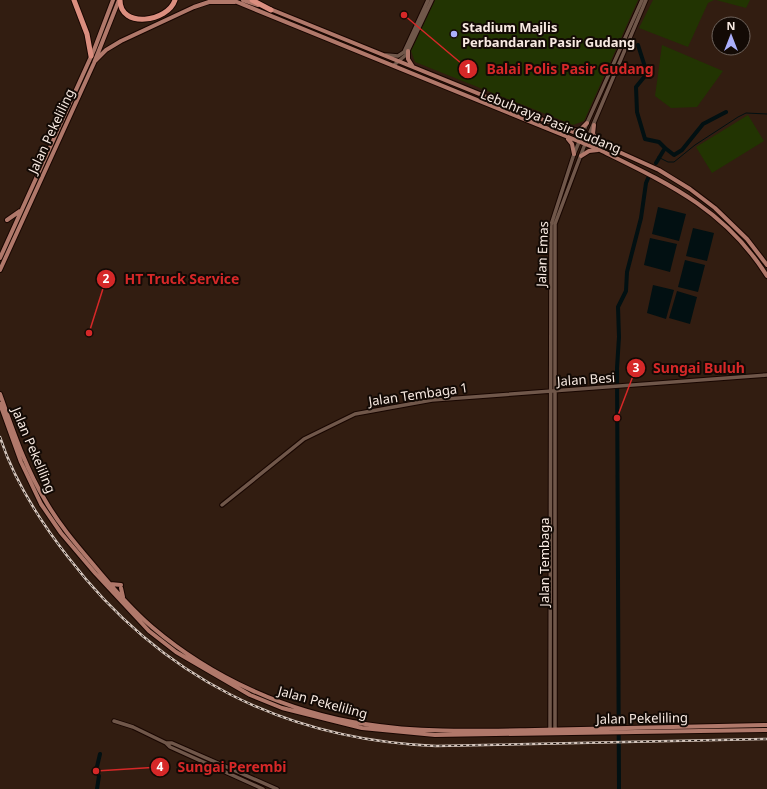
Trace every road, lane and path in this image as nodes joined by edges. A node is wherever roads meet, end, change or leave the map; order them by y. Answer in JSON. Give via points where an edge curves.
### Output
{"nodes":[{"id":1,"x":74,"y":0,"type":"edge"},
{"id":2,"x":113,"y":0,"type":"edge"},
{"id":3,"x":119,"y":0,"type":"edge"},
{"id":4,"x":175,"y":0,"type":"edge"},
{"id":5,"x":232,"y":0,"type":"edge"},
{"id":6,"x":243,"y":0,"type":"edge"},
{"id":7,"x":252,"y":0,"type":"edge"},
{"id":8,"x":428,"y":0,"type":"edge"},
{"id":9,"x":432,"y":0,"type":"edge"},
{"id":10,"x":642,"y":0,"type":"edge"},
{"id":11,"x":646,"y":0,"type":"edge"},
{"id":12,"x":237,"y":2,"type":"junction"},
{"id":13,"x":271,"y":10,"type":"junction"},
{"id":14,"x":633,"y":20,"type":"junction"},
{"id":15,"x":633,"y":30,"type":"junction"},
{"id":16,"x":638,"y":32,"type":"dead end"},
{"id":17,"x":628,"y":37,"type":"junction"},
{"id":18,"x":355,"y":43,"type":"junction"},
{"id":19,"x":353,"y":48,"type":"junction"},
{"id":20,"x":408,"y":51,"type":"junction"},
{"id":21,"x":383,"y":54,"type":"junction"},
{"id":22,"x":91,"y":56,"type":"junction"},
{"id":23,"x":399,"y":61,"type":"junction"},
{"id":24,"x":94,"y":63,"type":"junction"},
{"id":25,"x":394,"y":65,"type":"junction"},
{"id":26,"x":413,"y":67,"type":"junction"},
{"id":27,"x":587,"y":123,"type":"junction"},
{"id":28,"x":594,"y":125,"type":"junction"},
{"id":29,"x":564,"y":129,"type":"junction"},
{"id":30,"x":563,"y":136,"type":"junction"},
{"id":31,"x":581,"y":136,"type":"junction"},
{"id":32,"x":588,"y":138,"type":"junction"},
{"id":33,"x":579,"y":142,"type":"junction"},
{"id":34,"x":586,"y":144,"type":"junction"},
{"id":35,"x":602,"y":145,"type":"junction"},
{"id":36,"x":600,"y":150,"type":"junction"},
{"id":37,"x":574,"y":154,"type":"junction"},
{"id":38,"x":581,"y":156,"type":"junction"},
{"id":39,"x":20,"y":211,"type":"junction"},
{"id":40,"x":6,"y":220,"type":"dead end"},
{"id":41,"x":0,"y":258,"type":"edge"},
{"id":42,"x":767,"y":266,"type":"edge"},
{"id":43,"x":0,"y":270,"type":"edge"},
{"id":44,"x":767,"y":276,"type":"edge"},
{"id":45,"x":767,"y":375,"type":"edge"},
{"id":46,"x":552,"y":392,"type":"junction"},
{"id":47,"x":0,"y":394,"type":"edge"},
{"id":48,"x":0,"y":404,"type":"edge"},
{"id":49,"x":222,"y":505,"type":"dead end"},
{"id":50,"x":109,"y":584,"type":"junction"},
{"id":51,"x":124,"y":599,"type":"junction"},
{"id":52,"x":114,"y":721,"type":"dead end"},
{"id":53,"x":767,"y":725,"type":"edge"},
{"id":54,"x":746,"y":728,"type":"junction"},
{"id":55,"x":767,"y":730,"type":"edge"},
{"id":56,"x":552,"y":732,"type":"junction"},
{"id":57,"x":166,"y":743,"type":"junction"},
{"id":58,"x":263,"y":789,"type":"edge"},
{"id":59,"x":277,"y":789,"type":"edge"}],
"edges":[{"from":1,"to":22,"type":"highway","via":[[87,34]]},
{"from":2,"to":22,"type":"main road","name":"Jalan Pekeliling"},
{"from":3,"to":4,"type":"highway","via":[[126,14],[132,18],[142,19],[166,13]]},
{"from":3,"to":24,"type":"main road","name":"Jalan Pekeliling"},
{"from":5,"to":12,"type":"main road","name":"Lebuhraya Pasir Gudang"},
{"from":6,"to":13,"type":"main road","name":"Lebuhraya Pasir Gudang"},
{"from":7,"to":13,"type":"highway"},
{"from":8,"to":21,"type":"main road","via":[[404,52],[398,56]]},
{"from":9,"to":20,"type":"main road"},
{"from":10,"to":14,"type":"main road"},
{"from":11,"to":15,"type":"main road"},
{"from":12,"to":19,"type":"main road","name":"Lebuhraya Pasir Gudang"},
{"from":12,"to":24,"type":"main road","via":[[216,2],[194,7],[121,41],[106,50]]},
{"from":13,"to":18,"type":"main road","name":"Lebuhraya Pasir Gudang"},
{"from":14,"to":15,"type":"main road"},
{"from":14,"to":17,"type":"main road"},
{"from":15,"to":17,"type":"main road"},
{"from":16,"to":17,"type":"main road"},
{"from":17,"to":27,"type":"main road","name":"Jalan Emas"},
{"from":17,"to":28,"type":"main road","name":"Jalan Emas"},
{"from":18,"to":19,"type":"main road"},
{"from":18,"to":21,"type":"main road","name":"Lebuhraya Pasir Gudang"},
{"from":19,"to":25,"type":"main road","name":"Lebuhraya Pasir Gudang"},
{"from":20,"to":23,"type":"main road"},
{"from":20,"to":26,"type":"main road","via":[[408,59]]},
{"from":21,"to":23,"type":"main road","name":"Lebuhraya Pasir Gudang"},
{"from":22,"to":39,"type":"main road","name":"Jalan Pekeliling"},
{"from":23,"to":25,"type":"main road"},
{"from":23,"to":26,"type":"main road","name":"Lebuhraya Pasir Gudang"},
{"from":24,"to":43,"type":"main road","name":"Jalan Pekeliling"},
{"from":25,"to":30,"type":"main road","name":"Lebuhraya Pasir Gudang"},
{"from":26,"to":29,"type":"main road","name":"Lebuhraya Pasir Gudang"},
{"from":27,"to":29,"type":"main road","via":[[580,130]]},
{"from":27,"to":31,"type":"main road","name":"Jalan Emas"},
{"from":28,"to":32,"type":"main road","name":"Jalan Emas"},
{"from":28,"to":35,"type":"main road","via":[[594,136]]},
{"from":29,"to":31,"type":"main road","name":"Lebuhraya Pasir Gudang"},
{"from":30,"to":33,"type":"main road","name":"Lebuhraya Pasir Gudang"},
{"from":30,"to":37,"type":"main road","via":[[572,144]]},
{"from":31,"to":32,"type":"main road","name":"Lebuhraya Pasir Gudang"},
{"from":31,"to":33,"type":"main road","name":"Jalan Emas"},
{"from":32,"to":34,"type":"main road","name":"Jalan Emas"},
{"from":32,"to":35,"type":"main road","name":"Lebuhraya Pasir Gudang"},
{"from":33,"to":34,"type":"main road","name":"Lebuhraya Pasir Gudang"},
{"from":33,"to":37,"type":"main road","name":"Jalan Emas"},
{"from":34,"to":36,"type":"main road","name":"Lebuhraya Pasir Gudang"},
{"from":34,"to":38,"type":"main road","name":"Jalan Emas"},
{"from":35,"to":42,"type":"main road","name":"Lebuhraya Pasir Gudang","via":[[659,170],[704,199],[746,239]]},
{"from":36,"to":38,"type":"main road","via":[[589,151]]},
{"from":36,"to":44,"type":"main road","name":"Lebuhraya Pasir Gudang","via":[[655,176],[700,203],[743,244]]},
{"from":37,"to":46,"type":"main road","name":"Jalan Emas","via":[[551,225]]},
{"from":38,"to":46,"type":"main road","name":"Jalan Emas","via":[[555,224]]},
{"from":39,"to":40,"type":"main road"},
{"from":39,"to":41,"type":"main road","name":"Jalan Pekeliling"},
{"from":45,"to":46,"type":"main road","name":"Jalan Besi"},
{"from":46,"to":49,"type":"main road","name":"Jalan Tembaga 1","via":[[432,400],[355,414],[304,439]]},
{"from":46,"to":56,"type":"main road","name":"Jalan Tembaga"},
{"from":47,"to":50,"type":"main road","name":"Jalan Pekeliling","via":[[31,474],[46,502],[64,530]]},
{"from":48,"to":56,"type":"main road","name":"Jalan Pekeliling","via":[[27,476],[61,533],[149,631],[176,652],[211,673],[282,708],[362,728],[436,735]]},
{"from":50,"to":51,"type":"main road","name":"Jalan Pekeliling"},
{"from":50,"to":51,"type":"main road","via":[[121,586]]},
{"from":51,"to":56,"type":"main road","name":"Jalan Pekeliling","via":[[152,627],[213,670],[282,704],[362,724],[399,729],[435,732]]},
{"from":52,"to":57,"type":"main road"},
{"from":53,"to":54,"type":"main road","name":"Jalan Pekeliling"},
{"from":54,"to":55,"type":"main road","name":"Jalan Pekeliling"},
{"from":54,"to":56,"type":"main road","name":"Jalan Pekeliling"},
{"from":57,"to":58,"type":"main road","via":[[170,748]]},
{"from":57,"to":59,"type":"main road","via":[[172,743]]}]}
